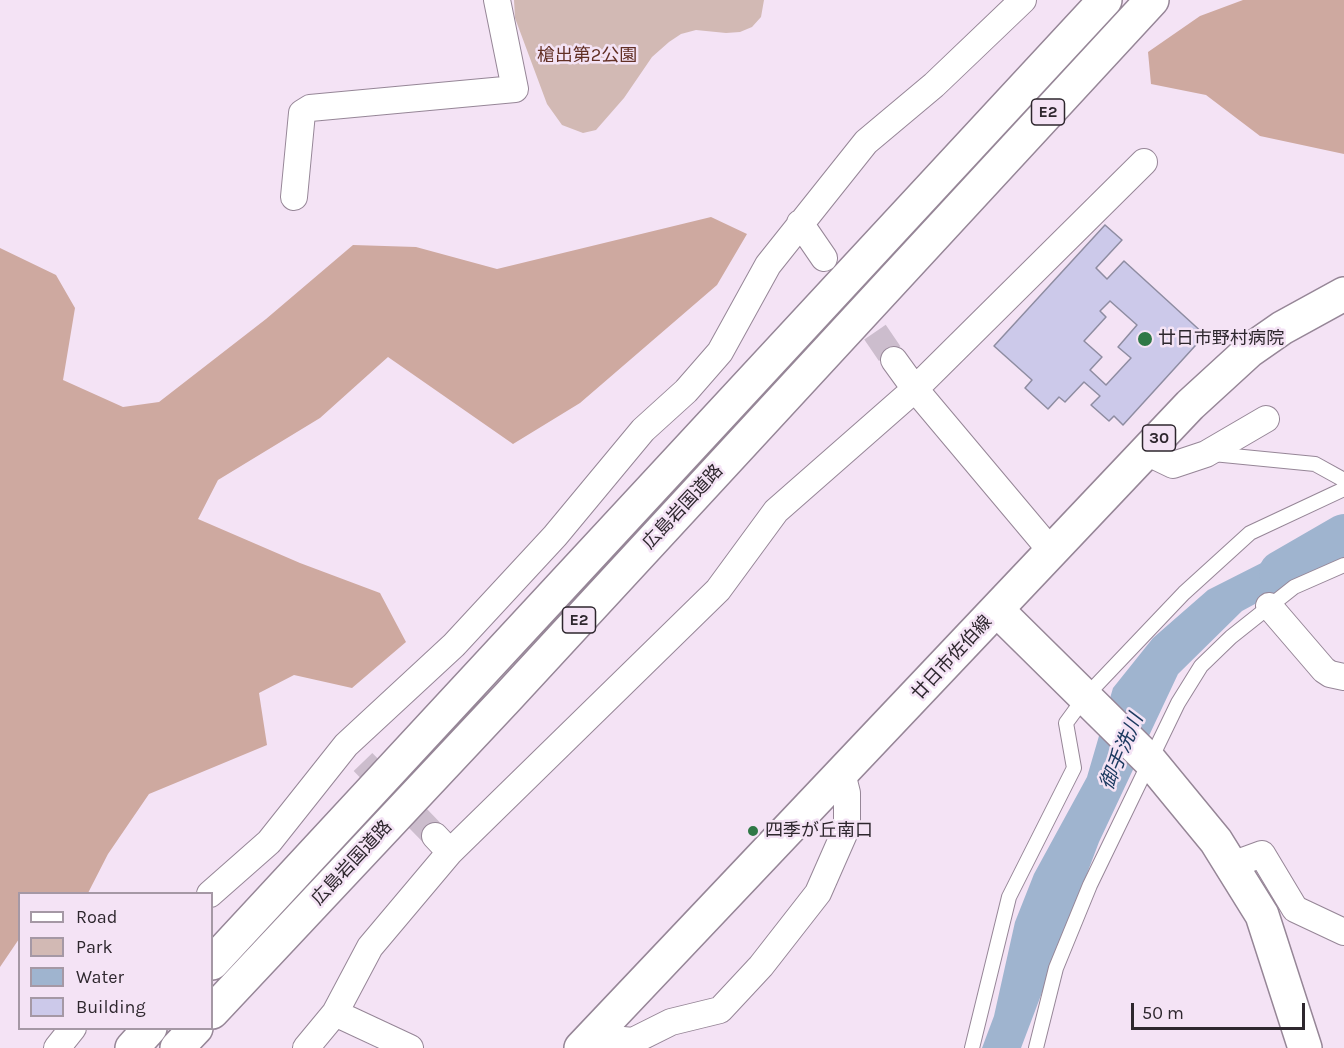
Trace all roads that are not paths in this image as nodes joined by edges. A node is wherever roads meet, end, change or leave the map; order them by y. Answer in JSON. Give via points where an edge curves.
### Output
{"nodes":[{"id":1,"x":496,"y":0,"type":"edge"},
{"id":2,"x":1023,"y":0,"type":"edge"},
{"id":3,"x":1105,"y":0,"type":"edge"},
{"id":4,"x":1152,"y":0,"type":"edge"},
{"id":5,"x":1144,"y":162,"type":"dead end"},
{"id":6,"x":294,"y":197,"type":"dead end"},
{"id":7,"x":800,"y":223,"type":"junction"},
{"id":8,"x":824,"y":258,"type":"dead end"},
{"id":9,"x":1344,"y":294,"type":"edge"},
{"id":10,"x":894,"y":360,"type":"tunnel mouth"},
{"id":11,"x":915,"y":389,"type":"junction"},
{"id":12,"x":1266,"y":419,"type":"dead end"},
{"id":13,"x":1146,"y":452,"type":"junction"},
{"id":14,"x":1206,"y":454,"type":"junction"},
{"id":15,"x":1344,"y":480,"type":"edge"},
{"id":16,"x":1344,"y":489,"type":"edge"},
{"id":17,"x":1052,"y":552,"type":"junction"},
{"id":18,"x":1344,"y":565,"type":"edge"},
{"id":19,"x":1269,"y":606,"type":"junction"},
{"id":20,"x":997,"y":610,"type":"junction"},
{"id":21,"x":1344,"y":677,"type":"edge"},
{"id":22,"x":1090,"y":702,"type":"junction"},
{"id":23,"x":1145,"y":756,"type":"junction"},
{"id":24,"x":842,"y":773,"type":"junction"},
{"id":25,"x":1232,"y":865,"type":"junction"},
{"id":26,"x":212,"y":892,"type":"edge"},
{"id":27,"x":1344,"y":933,"type":"edge"},
{"id":28,"x":213,"y":962,"type":"edge"},
{"id":29,"x":213,"y":1011,"type":"edge"},
{"id":30,"x":335,"y":1013,"type":"junction"},
{"id":31,"x":73,"y":1030,"type":"edge"},
{"id":32,"x":149,"y":1030,"type":"edge"},
{"id":33,"x":195,"y":1030,"type":"edge"},
{"id":34,"x":586,"y":1042,"type":"edge"},
{"id":35,"x":57,"y":1048,"type":"edge"},
{"id":36,"x":132,"y":1048,"type":"edge"},
{"id":37,"x":177,"y":1048,"type":"edge"},
{"id":38,"x":306,"y":1048,"type":"edge"},
{"id":39,"x":410,"y":1048,"type":"edge"},
{"id":40,"x":972,"y":1048,"type":"edge"},
{"id":41,"x":1036,"y":1048,"type":"edge"},
{"id":42,"x":1305,"y":1048,"type":"edge"}],
"edges":[{"from":1,"to":6,"type":"street","via":[[515,89],[310,108],[302,112]]},
{"from":2,"to":7,"type":"street","via":[[866,142]]},
{"from":3,"to":28,"type":"main road","name":"広島岩国道路","number":"E2"},
{"from":4,"to":29,"type":"main road","name":"広島岩国道路","number":"E2"},
{"from":5,"to":11,"type":"street"},
{"from":7,"to":8,"type":"street"},
{"from":7,"to":26,"type":"street","via":[[768,265],[720,352],[686,391],[643,430],[555,536],[354,754],[269,842]]},
{"from":9,"to":13,"type":"main road","name":"廿日市佐伯線","number":"30","via":[[1249,351],[1218,377]]},
{"from":10,"to":11,"type":"street"},
{"from":11,"to":17,"type":"street"},
{"from":11,"to":30,"type":"street","via":[[776,511],[718,591],[442,844],[370,947]]},
{"from":12,"to":14,"type":"street"},
{"from":13,"to":14,"type":"street","via":[[1173,465]]},
{"from":13,"to":17,"type":"main road","name":"廿日市佐伯線","number":"30"},
{"from":14,"to":15,"type":"lane","via":[[1315,464]]},
{"from":16,"to":22,"type":"lane","via":[[1250,532],[1184,593]]},
{"from":17,"to":20,"type":"main road","name":"廿日市佐伯線","number":"30"},
{"from":18,"to":19,"type":"lane","via":[[1294,587]]},
{"from":19,"to":21,"type":"street","via":[[1324,670]]},
{"from":19,"to":23,"type":"lane","via":[[1201,666]]},
{"from":20,"to":22,"type":"main road"},
{"from":20,"to":24,"type":"main road","name":"廿日市佐伯線","number":"30"},
{"from":22,"to":23,"type":"main road"},
{"from":22,"to":40,"type":"lane","via":[[1066,723],[1074,768],[1009,897]]},
{"from":23,"to":25,"type":"main road"},
{"from":23,"to":41,"type":"lane","via":[[1056,968]]},
{"from":24,"to":34,"type":"main road","name":"廿日市佐伯線","number":"30"},
{"from":24,"to":34,"type":"street","via":[[847,793],[847,827],[818,893],[761,966],[720,1010],[671,1022],[633,1041]]},
{"from":25,"to":27,"type":"street","via":[[1262,854],[1295,909]]},
{"from":25,"to":42,"type":"main road","via":[[1262,915]]},
{"from":30,"to":38,"type":"street"},
{"from":30,"to":39,"type":"street"},
{"from":31,"to":35,"type":"street"},
{"from":32,"to":36,"type":"main road"},
{"from":33,"to":37,"type":"main road"}]}
